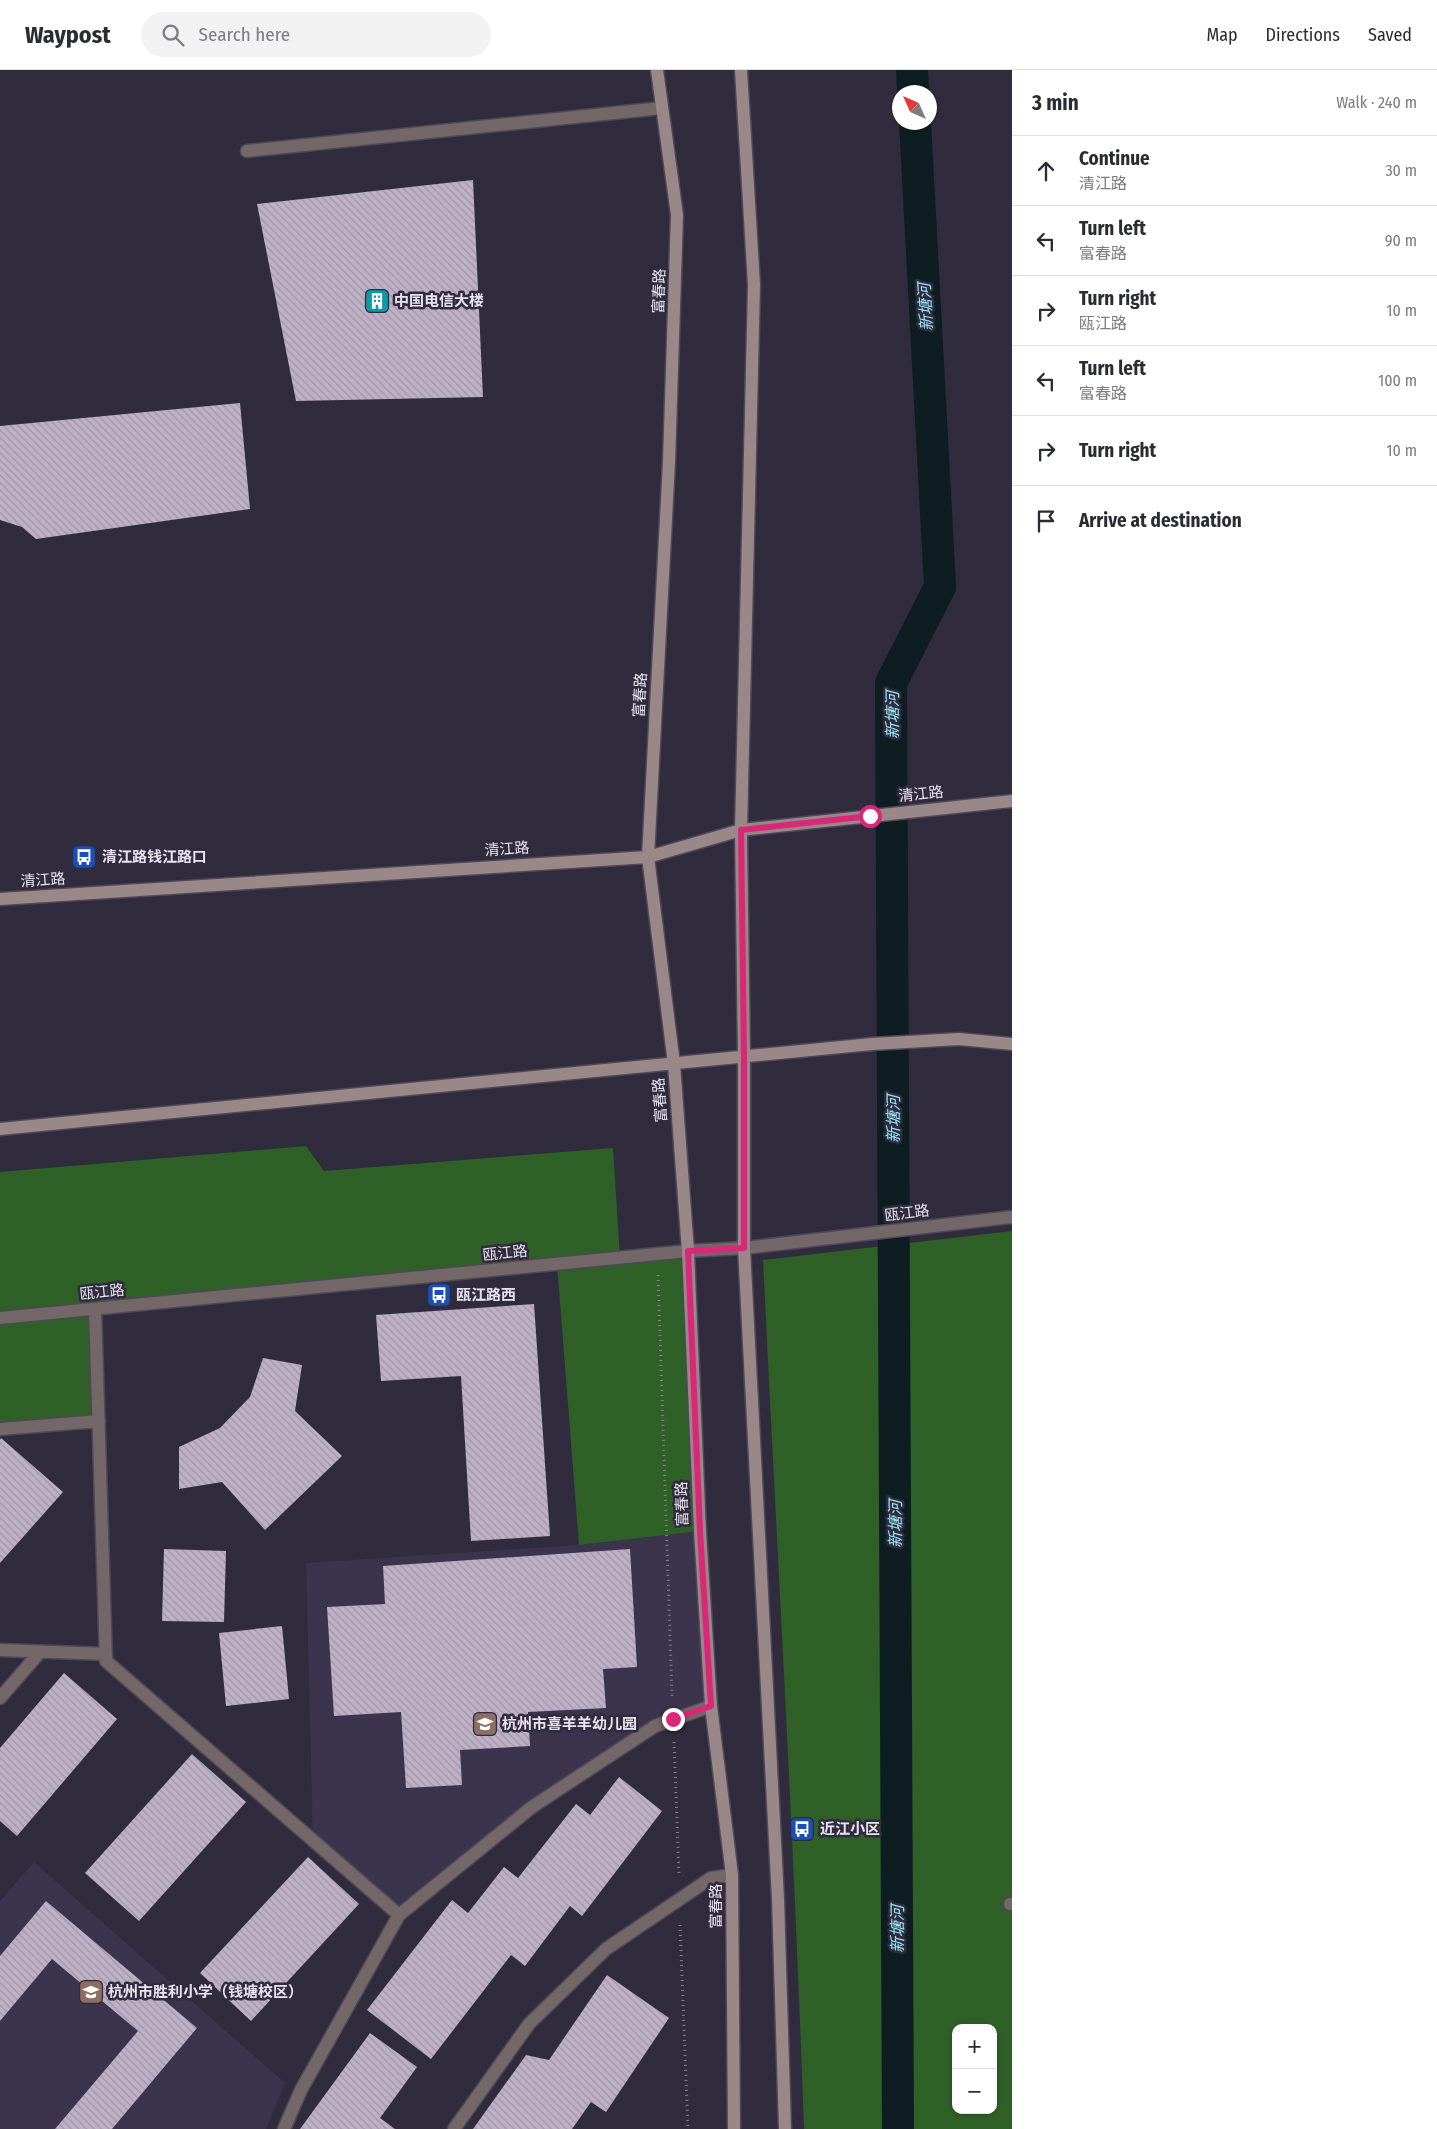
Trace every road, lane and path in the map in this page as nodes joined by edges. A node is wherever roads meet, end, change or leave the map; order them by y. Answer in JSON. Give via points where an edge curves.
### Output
{"nodes":[{"id":1,"x":657,"y":70,"type":"edge"},
{"id":2,"x":740,"y":70,"type":"edge"},
{"id":3,"x":662,"y":108,"type":"junction"},
{"id":4,"x":247,"y":151,"type":"dead end"},
{"id":5,"x":1012,"y":801,"type":"edge"},
{"id":6,"x":741,"y":830,"type":"junction"},
{"id":7,"x":648,"y":857,"type":"junction"},
{"id":8,"x":0,"y":899,"type":"edge"},
{"id":9,"x":1012,"y":1044,"type":"edge"},
{"id":10,"x":744,"y":1056,"type":"junction"},
{"id":11,"x":674,"y":1064,"type":"junction"},
{"id":12,"x":0,"y":1129,"type":"edge"},
{"id":13,"x":1012,"y":1217,"type":"edge"},
{"id":14,"x":744,"y":1248,"type":"junction"},
{"id":15,"x":688,"y":1251,"type":"junction"},
{"id":16,"x":657,"y":1254,"type":"junction"},
{"id":17,"x":95,"y":1309,"type":"junction"},
{"id":18,"x":0,"y":1318,"type":"edge"},
{"id":19,"x":99,"y":1421,"type":"junction"},
{"id":20,"x":0,"y":1429,"type":"edge"},
{"id":21,"x":0,"y":1650,"type":"edge"},
{"id":22,"x":40,"y":1652,"type":"junction"},
{"id":23,"x":106,"y":1654,"type":"junction"},
{"id":24,"x":0,"y":1698,"type":"edge"},
{"id":25,"x":711,"y":1706,"type":"junction"},
{"id":26,"x":673,"y":1719,"type":"junction"},
{"id":27,"x":732,"y":1875,"type":"junction"},
{"id":28,"x":679,"y":1899,"type":"junction"},
{"id":29,"x":400,"y":1915,"type":"junction"},
{"id":30,"x":284,"y":2129,"type":"edge"},
{"id":31,"x":454,"y":2129,"type":"edge"},
{"id":32,"x":688,"y":2129,"type":"edge"},
{"id":33,"x":734,"y":2129,"type":"edge"},
{"id":34,"x":785,"y":2129,"type":"edge"}],
"edges":[{"from":1,"to":3,"type":"main road","name":"富春路"},
{"from":2,"to":6,"type":"main road","via":[[754,285]]},
{"from":3,"to":4,"type":"street"},
{"from":3,"to":7,"type":"main road","name":"富春路","via":[[677,215],[669,462]]},
{"from":5,"to":6,"type":"main road","name":"清江路"},
{"from":6,"to":7,"type":"main road","name":"清江路"},
{"from":6,"to":10,"type":"main road"},
{"from":7,"to":8,"type":"main road","name":"清江路"},
{"from":7,"to":11,"type":"main road","name":"富春路"},
{"from":9,"to":10,"type":"main road","via":[[959,1039]]},
{"from":10,"to":11,"type":"main road"},
{"from":10,"to":14,"type":"main road"},
{"from":11,"to":12,"type":"main road"},
{"from":11,"to":15,"type":"main road","name":"富春路"},
{"from":13,"to":14,"type":"street","name":"瓯江路"},
{"from":14,"to":15,"type":"street","name":"瓯江路"},
{"from":14,"to":34,"type":"main road","via":[[778,1900]]},
{"from":15,"to":16,"type":"street","name":"瓯江路"},
{"from":15,"to":25,"type":"main road","name":"富春路"},
{"from":16,"to":17,"type":"street","name":"瓯江路"},
{"from":16,"to":26,"type":"path"},
{"from":17,"to":18,"type":"street","name":"瓯江路"},
{"from":17,"to":19,"type":"street"},
{"from":19,"to":20,"type":"street"},
{"from":19,"to":23,"type":"street"},
{"from":21,"to":22,"type":"street"},
{"from":22,"to":23,"type":"street"},
{"from":22,"to":24,"type":"street"},
{"from":23,"to":29,"type":"street","via":[[106,1661]]},
{"from":25,"to":26,"type":"street"},
{"from":25,"to":27,"type":"main road","name":"富春路"},
{"from":26,"to":28,"type":"path"},
{"from":26,"to":29,"type":"street","via":[[655,1726],[532,1807]]},
{"from":27,"to":28,"type":"street","via":[[711,1878]]},
{"from":27,"to":33,"type":"main road","name":"富春路"},
{"from":28,"to":31,"type":"street","via":[[606,1949],[529,2024]]},
{"from":28,"to":32,"type":"path"},
{"from":29,"to":30,"type":"street","via":[[301,2090]]}]}
